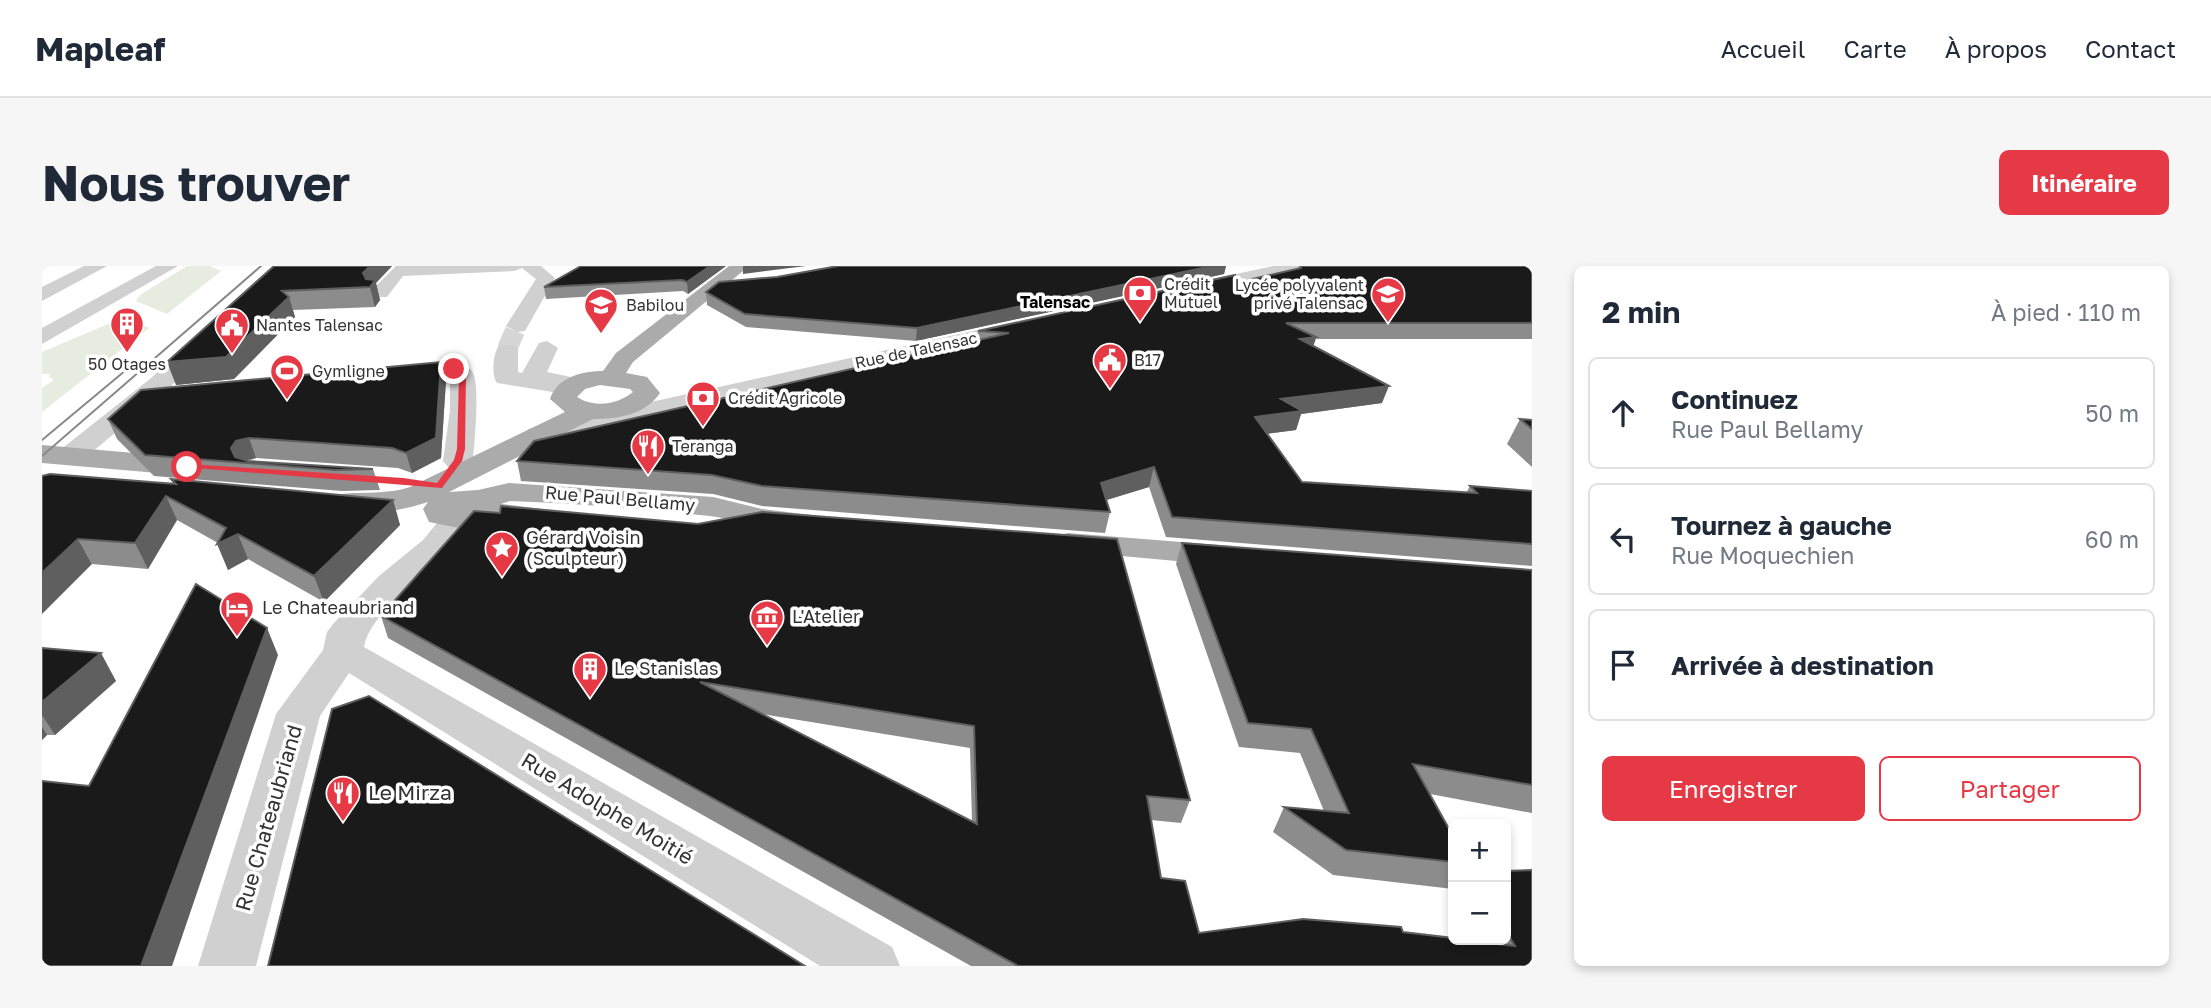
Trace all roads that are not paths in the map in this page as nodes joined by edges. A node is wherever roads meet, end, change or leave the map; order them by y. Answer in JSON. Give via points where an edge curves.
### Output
{"nodes":[{"id":1,"x":98,"y":266,"type":"edge"},
{"id":2,"x":133,"y":266,"type":"edge"},
{"id":3,"x":169,"y":266,"type":"edge"},
{"id":4,"x":285,"y":266,"type":"edge"},
{"id":5,"x":514,"y":266,"type":"edge"},
{"id":6,"x":529,"y":266,"type":"edge"},
{"id":7,"x":740,"y":266,"type":"edge"},
{"id":8,"x":1299,"y":266,"type":"edge"},
{"id":9,"x":752,"y":284,"type":"edge"},
{"id":10,"x":714,"y":287,"type":"junction"},
{"id":11,"x":380,"y":293,"type":"dead end"},
{"id":12,"x":42,"y":295,"type":"edge"},
{"id":13,"x":1164,"y":295,"type":"edge"},
{"id":14,"x":42,"y":318,"type":"edge"},
{"id":15,"x":1044,"y":321,"type":"edge"},
{"id":16,"x":517,"y":326,"type":"tunnel mouth"},
{"id":17,"x":42,"y":337,"type":"edge"},
{"id":18,"x":547,"y":348,"type":"tunnel mouth"},
{"id":19,"x":508,"y":350,"type":"tunnel mouth"},
{"id":20,"x":364,"y":377,"type":"edge"},
{"id":21,"x":611,"y":377,"type":"junction"},
{"id":22,"x":570,"y":388,"type":"junction"},
{"id":23,"x":178,"y":397,"type":"edge"},
{"id":24,"x":138,"y":399,"type":"junction"},
{"id":25,"x":644,"y":405,"type":"junction"},
{"id":26,"x":590,"y":410,"type":"junction"},
{"id":27,"x":538,"y":435,"type":"junction"},
{"id":28,"x":458,"y":461,"type":"junction"},
{"id":29,"x":54,"y":470,"type":"edge"},
{"id":30,"x":217,"y":480,"type":"edge"},
{"id":31,"x":323,"y":489,"type":"dead end"},
{"id":32,"x":459,"y":506,"type":"junction"},
{"id":33,"x":831,"y":524,"type":"edge"},
{"id":34,"x":1038,"y":541,"type":"edge"},
{"id":35,"x":1268,"y":558,"type":"edge"},
{"id":36,"x":343,"y":652,"type":"junction"},
{"id":37,"x":227,"y":966,"type":"edge"},
{"id":38,"x":871,"y":966,"type":"edge"}],
"edges":[{"from":1,"to":12,"type":"street"},
{"from":2,"to":14,"type":"street"},
{"from":3,"to":17,"type":"street"},
{"from":4,"to":24,"type":"street"},
{"from":5,"to":11,"type":"street","via":[[398,271]]},
{"from":6,"to":16,"type":"street","via":[[546,278]]},
{"from":7,"to":10,"type":"main road"},
{"from":8,"to":13,"type":"street"},
{"from":9,"to":10,"type":"street"},
{"from":10,"to":21,"type":"main road","via":[[624,358]]},
{"from":15,"to":25,"type":"street","name":"Rue de Talensac"},
{"from":18,"to":22,"type":"street","via":[[532,376]]},
{"from":19,"to":22,"type":"street","via":[[506,378]]},
{"from":20,"to":28,"type":"street","via":[[444,368],[461,373]]},
{"from":21,"to":22,"type":"main road"},
{"from":21,"to":25,"type":"main road","via":[[647,388]]},
{"from":22,"to":26,"type":"main road","via":[[572,406]]},
{"from":22,"to":28,"type":"main road"},
{"from":23,"to":24,"type":"street"},
{"from":24,"to":29,"type":"street"},
{"from":25,"to":26,"type":"main road","name":"Rue de Talensac"},
{"from":25,"to":27,"type":"street","name":"Rue de Talensac"},
{"from":26,"to":27,"type":"main road","name":"Rue de Talensac"},
{"from":27,"to":32,"type":"main road","name":"Rue de Talensac"},
{"from":28,"to":32,"type":"main road"},
{"from":29,"to":30,"type":"main road"},
{"from":31,"to":32,"type":"main road","name":"Rue Paul Bellamy","via":[[396,502]]},
{"from":32,"to":33,"type":"main road","name":"Rue Paul Bellamy","via":[[700,531],[762,519]]},
{"from":32,"to":36,"type":"street","name":"Rue Chateaubriand","via":[[435,547],[347,632]]},
{"from":34,"to":35,"type":"main road"},
{"from":36,"to":37,"type":"street","name":"Rue Chateaubriand","via":[[298,714]]},
{"from":36,"to":38,"type":"street","name":"Rue Adolphe Moitié"}]}
